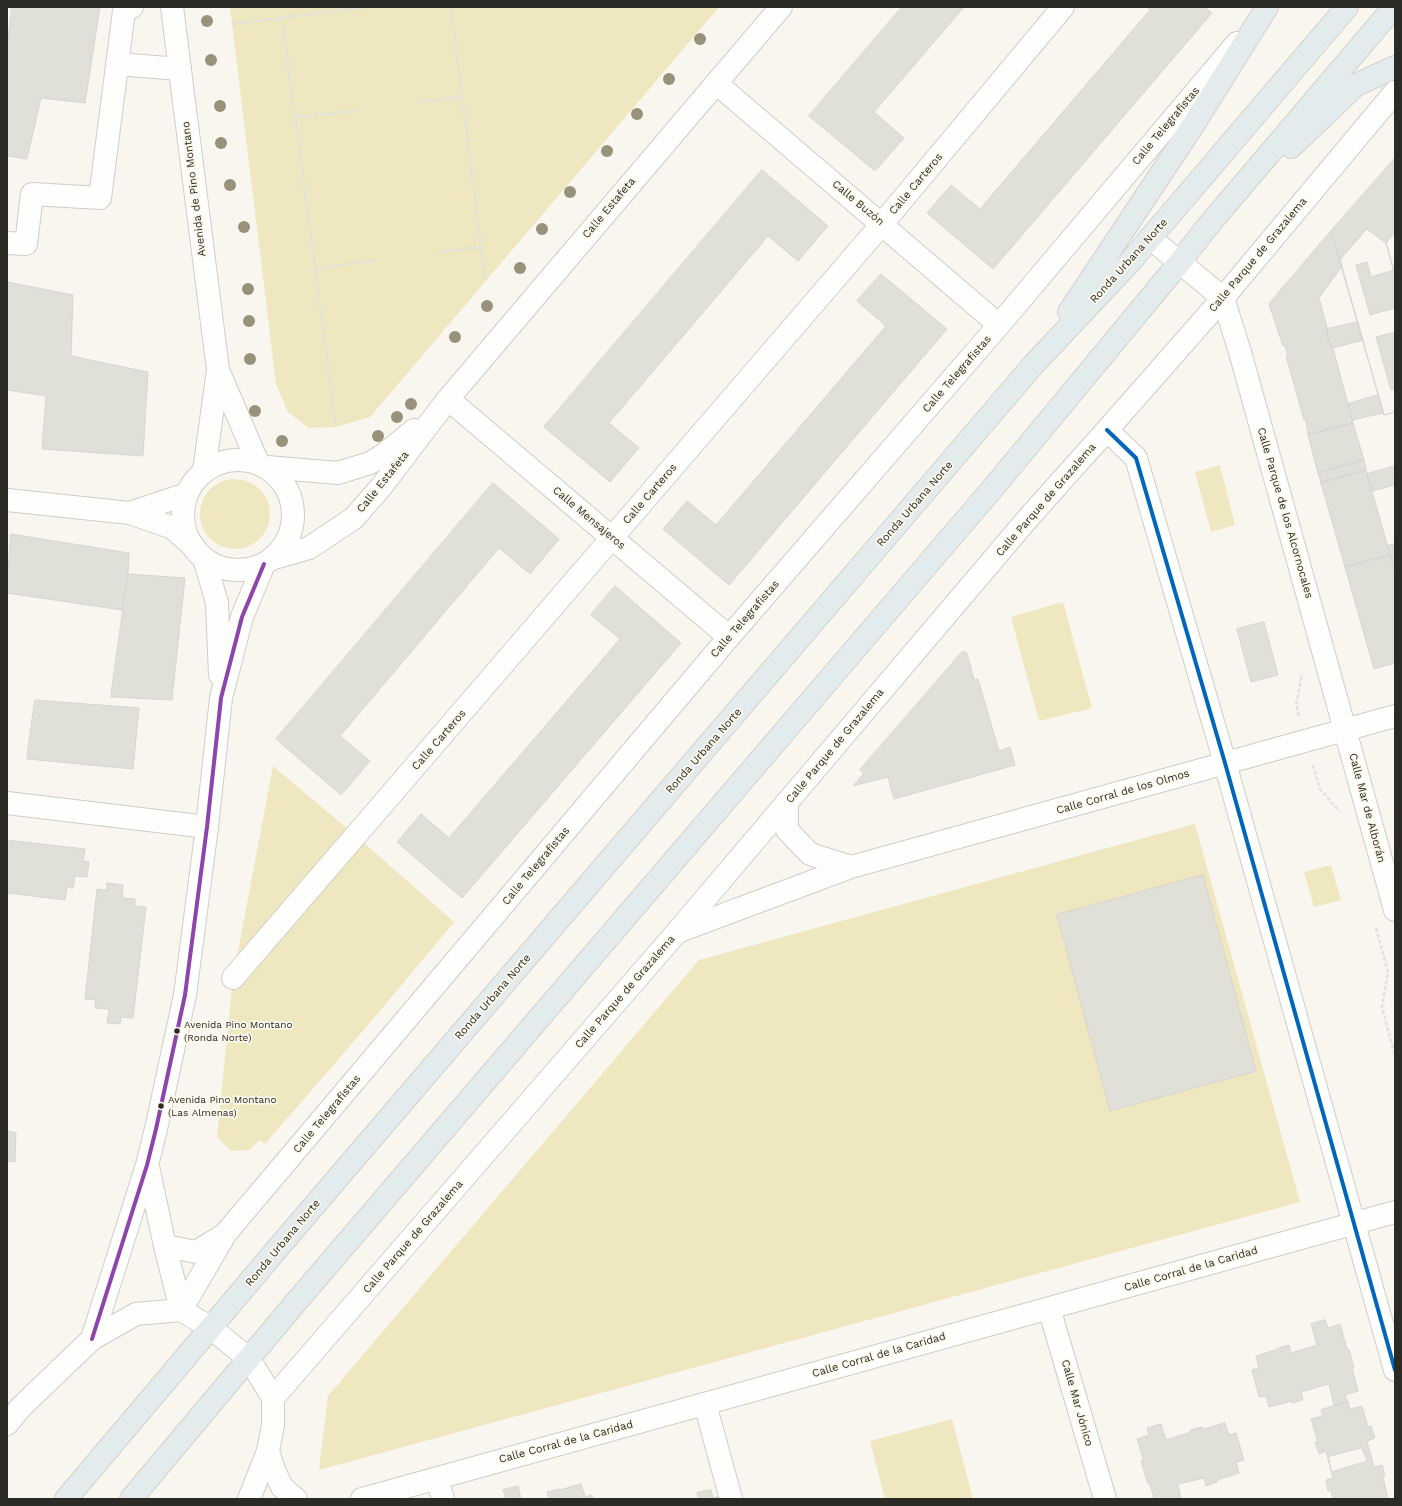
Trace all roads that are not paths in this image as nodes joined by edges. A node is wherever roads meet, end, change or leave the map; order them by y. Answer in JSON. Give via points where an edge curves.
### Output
{"nodes":[{"id":1,"x":132,"y":7,"type":"edge"},
{"id":2,"x":172,"y":7,"type":"edge"},
{"id":3,"x":781,"y":7,"type":"edge"},
{"id":4,"x":1063,"y":7,"type":"edge"},
{"id":5,"x":1266,"y":7,"type":"edge"},
{"id":6,"x":1347,"y":7,"type":"edge"},
{"id":7,"x":1394,"y":7,"type":"edge"},
{"id":8,"x":117,"y":64,"type":"junction"},
{"id":9,"x":1395,"y":67,"type":"edge"},
{"id":10,"x":180,"y":69,"type":"junction"},
{"id":11,"x":716,"y":83,"type":"junction"},
{"id":12,"x":1395,"y":92,"type":"edge"},
{"id":13,"x":882,"y":224,"type":"junction"},
{"id":14,"x":1207,"y":227,"type":"junction"},
{"id":15,"x":1150,"y":238,"type":"junction"},
{"id":16,"x":7,"y":244,"type":"edge"},
{"id":17,"x":1180,"y":262,"type":"junction"},
{"id":18,"x":1223,"y":298,"type":"junction"},
{"id":19,"x":999,"y":325,"type":"junction"},
{"id":20,"x":1034,"y":364,"type":"junction"},
{"id":21,"x":218,"y":370,"type":"junction"},
{"id":22,"x":444,"y":405,"type":"junction"},
{"id":23,"x":1107,"y":430,"type":"junction"},
{"id":24,"x":262,"y":465,"type":"junction"},
{"id":25,"x":204,"y":471,"type":"junction"},
{"id":26,"x":187,"y":494,"type":"junction"},
{"id":27,"x":7,"y":500,"type":"edge"},
{"id":28,"x":130,"y":513,"type":"junction"},
{"id":29,"x":612,"y":538,"type":"junction"},
{"id":30,"x":199,"y":553,"type":"junction"},
{"id":31,"x":267,"y":561,"type":"junction"},
{"id":32,"x":729,"y":637,"type":"junction"},
{"id":33,"x":221,"y":698,"type":"junction"},
{"id":34,"x":1395,"y":716,"type":"edge"},
{"id":35,"x":1345,"y":730,"type":"junction"},
{"id":36,"x":1225,"y":763,"type":"junction"},
{"id":37,"x":787,"y":802,"type":"junction"},
{"id":38,"x":7,"y":803,"type":"edge"},
{"id":39,"x":207,"y":827,"type":"junction"},
{"id":40,"x":851,"y":867,"type":"junction"},
{"id":41,"x":1395,"y":910,"type":"edge"},
{"id":42,"x":678,"y":932,"type":"junction"},
{"id":43,"x":233,"y":978,"type":"dead end"},
{"id":44,"x":147,"y":1165,"type":"junction"},
{"id":45,"x":1395,"y":1212,"type":"edge"},
{"id":46,"x":1354,"y":1223,"type":"junction"},
{"id":47,"x":226,"y":1233,"type":"junction"},
{"id":48,"x":164,"y":1246,"type":"junction"},
{"id":49,"x":1049,"y":1308,"type":"junction"},
{"id":50,"x":181,"y":1310,"type":"junction"},
{"id":51,"x":211,"y":1328,"type":"junction"},
{"id":52,"x":92,"y":1339,"type":"junction"},
{"id":53,"x":249,"y":1359,"type":"junction"},
{"id":54,"x":1395,"y":1370,"type":"edge"},
{"id":55,"x":273,"y":1398,"type":"junction"},
{"id":56,"x":705,"y":1404,"type":"junction"},
{"id":57,"x":7,"y":1424,"type":"edge"},
{"id":58,"x":268,"y":1450,"type":"junction"},
{"id":59,"x":437,"y":1478,"type":"junction"},
{"id":60,"x":66,"y":1499,"type":"edge"},
{"id":61,"x":131,"y":1499,"type":"edge"},
{"id":62,"x":249,"y":1499,"type":"edge"},
{"id":63,"x":296,"y":1499,"type":"edge"},
{"id":64,"x":362,"y":1499,"type":"edge"},
{"id":65,"x":444,"y":1499,"type":"edge"},
{"id":66,"x":731,"y":1499,"type":"edge"},
{"id":67,"x":1105,"y":1499,"type":"edge"}],
"edges":[{"from":1,"to":8,"type":"street","via":[[124,11]]},
{"from":2,"to":10,"type":"street","name":"Avenida de Pino Montano"},
{"from":3,"to":11,"type":"street","name":"Calle Estafeta"},
{"from":4,"to":13,"type":"street","name":"Calle Carteros"},
{"from":5,"to":19,"type":"street","name":"Calle Telegrafistas"},
{"from":5,"to":20,"type":"main road","via":[[1194,124]]},
{"from":6,"to":15,"type":"main road","name":"Ronda Urbana Norte"},
{"from":7,"to":14,"type":"main road"},
{"from":8,"to":10,"type":"street"},
{"from":8,"to":16,"type":"street","via":[[100,198],[32,194],[26,244]]},
{"from":9,"to":14,"type":"main road","via":[[1356,85]]},
{"from":10,"to":21,"type":"street","name":"Avenida de Pino Montano"},
{"from":11,"to":13,"type":"street","name":"Calle Buzón"},
{"from":11,"to":22,"type":"street","name":"Calle Estafeta"},
{"from":12,"to":18,"type":"street","name":"Calle Parque de Grazalema"},
{"from":13,"to":19,"type":"street","name":"Calle Buzón"},
{"from":13,"to":29,"type":"street","name":"Calle Carteros"},
{"from":14,"to":17,"type":"main road"},
{"from":15,"to":17,"type":"street"},
{"from":15,"to":20,"type":"main road","name":"Ronda Urbana Norte"},
{"from":17,"to":18,"type":"street"},
{"from":17,"to":53,"type":"main road","via":[[994,488]]},
{"from":18,"to":23,"type":"street","name":"Calle Parque de Grazalema"},
{"from":18,"to":35,"type":"street","name":"Calle Parque de los Alcornocales"},
{"from":19,"to":32,"type":"street","name":"Calle Telegrafistas"},
{"from":20,"to":51,"type":"main road","name":"Ronda Urbana Norte"},
{"from":21,"to":24,"type":"street","name":"Avenida de Pino Montano"},
{"from":21,"to":25,"type":"street","name":"Avenida de Pino Montano"},
{"from":22,"to":24,"type":"street","name":"Calle Estafeta","via":[[370,463],[338,472]]},
{"from":22,"to":29,"type":"street","name":"Calle Mensajeros"},
{"from":22,"to":31,"type":"street","name":"Calle Estafeta","via":[[354,518],[309,548]]},
{"from":23,"to":36,"type":"street","via":[[1136,458]]},
{"from":23,"to":37,"type":"street","name":"Calle Parque de Grazalema","via":[[1030,516]]},
{"from":24,"to":25,"type":"street","via":[[247,460],[224,461]]},
{"from":24,"to":31,"type":"street","via":[[275,473],[288,491],[293,512],[293,522],[286,543]]},
{"from":25,"to":26,"type":"street","via":[[194,481]]},
{"from":26,"to":28,"type":"street"},
{"from":26,"to":30,"type":"street","via":[[183,521],[186,535]]},
{"from":27,"to":28,"type":"street"},
{"from":28,"to":30,"type":"street","via":[[173,528]]},
{"from":29,"to":32,"type":"street","name":"Calle Mensajeros"},
{"from":29,"to":43,"type":"street","name":"Calle Carteros"},
{"from":30,"to":31,"type":"street","via":[[223,568],[233,570],[244,570]]},
{"from":30,"to":33,"type":"street","via":[[217,603]]},
{"from":31,"to":33,"type":"street","via":[[242,617]]},
{"from":32,"to":47,"type":"street","name":"Calle Telegrafistas"},
{"from":33,"to":39,"type":"street"},
{"from":34,"to":35,"type":"street","name":"Calle Corral de los Olmos"},
{"from":35,"to":36,"type":"street","name":"Calle Corral de los Olmos"},
{"from":35,"to":41,"type":"street","name":"Calle Mar de Alborán"},
{"from":36,"to":40,"type":"street","name":"Calle Corral de los Olmos"},
{"from":36,"to":46,"type":"street"},
{"from":37,"to":40,"type":"street","via":[[787,830],[810,854]]},
{"from":37,"to":42,"type":"street","name":"Calle Parque de Grazalema"},
{"from":38,"to":39,"type":"street"},
{"from":39,"to":44,"type":"street","via":[[185,995]]},
{"from":40,"to":42,"type":"street","name":"Calle Corral de los Olmos"},
{"from":42,"to":55,"type":"street","name":"Calle Parque de Grazalema"},
{"from":44,"to":48,"type":"street"},
{"from":44,"to":52,"type":"street"},
{"from":45,"to":46,"type":"street","name":"Calle Corral de la Caridad"},
{"from":46,"to":49,"type":"street","name":"Calle Corral de la Caridad"},
{"from":46,"to":54,"type":"street"},
{"from":47,"to":48,"type":"street","via":[[196,1252]]},
{"from":47,"to":50,"type":"street"},
{"from":48,"to":50,"type":"street"},
{"from":49,"to":56,"type":"street","name":"Calle Corral de la Caridad"},
{"from":49,"to":67,"type":"street","name":"Calle Mar Jónico"},
{"from":50,"to":51,"type":"street"},
{"from":50,"to":52,"type":"street","via":[[136,1314]]},
{"from":51,"to":53,"type":"street"},
{"from":51,"to":60,"type":"main road","name":"Ronda Urbana Norte"},
{"from":52,"to":57,"type":"street","via":[[21,1407]]},
{"from":53,"to":55,"type":"street"},
{"from":53,"to":61,"type":"main road"},
{"from":55,"to":58,"type":"street","via":[[273,1425]]},
{"from":56,"to":59,"type":"street","name":"Calle Corral de la Caridad"},
{"from":56,"to":66,"type":"street"},
{"from":58,"to":62,"type":"street"},
{"from":58,"to":63,"type":"street","via":[[282,1487]]},
{"from":59,"to":64,"type":"street","name":"Calle Corral de la Caridad"},
{"from":59,"to":65,"type":"street"}]}
